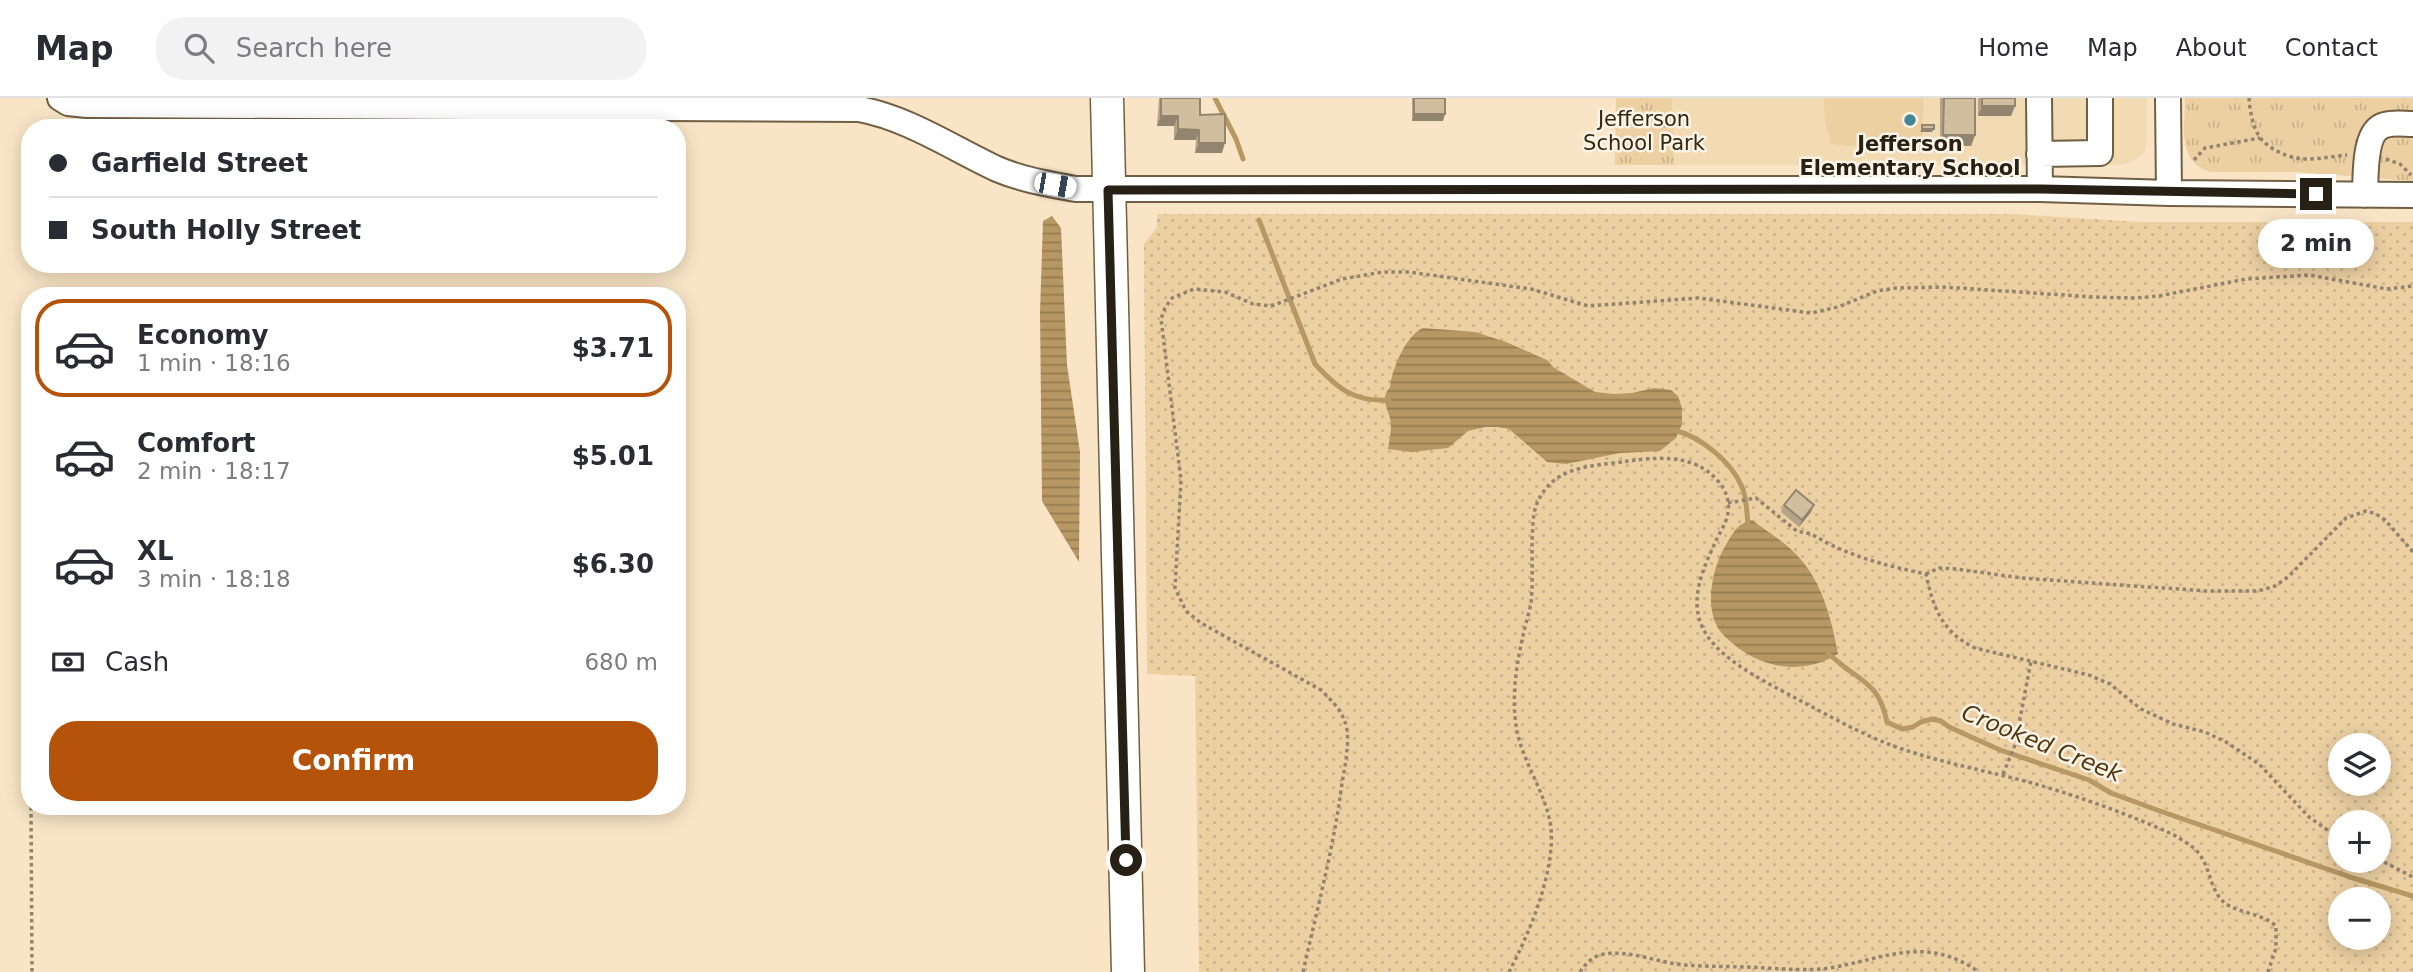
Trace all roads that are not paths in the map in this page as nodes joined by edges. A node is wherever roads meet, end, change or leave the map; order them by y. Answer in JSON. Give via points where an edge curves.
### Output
{"nodes":[{"id":1,"x":60,"y":98,"type":"edge"},
{"id":2,"x":1107,"y":98,"type":"edge"},
{"id":3,"x":2039,"y":98,"type":"edge"},
{"id":4,"x":2100,"y":98,"type":"edge"},
{"id":5,"x":2168,"y":98,"type":"edge"},
{"id":6,"x":885,"y":106,"type":"edge"},
{"id":7,"x":2413,"y":124,"type":"edge"},
{"id":8,"x":2039,"y":154,"type":"junction"},
{"id":9,"x":2040,"y":189,"type":"junction"},
{"id":10,"x":1108,"y":190,"type":"junction"},
{"id":11,"x":2169,"y":193,"type":"junction"},
{"id":12,"x":2365,"y":195,"type":"junction"},
{"id":13,"x":2413,"y":195,"type":"edge"},
{"id":14,"x":1128,"y":972,"type":"edge"}],
"edges":[{"from":1,"to":6,"type":"street","via":[[87,105]]},
{"from":2,"to":10,"type":"main road"},
{"from":3,"to":8,"type":"street"},
{"from":4,"to":8,"type":"street","via":[[2100,153]]},
{"from":5,"to":11,"type":"street"},
{"from":6,"to":10,"type":"street","via":[[999,170],[1033,182]]},
{"from":7,"to":12,"type":"street","via":[[2377,128],[2367,156]]},
{"from":8,"to":9,"type":"street"},
{"from":9,"to":10,"type":"street"},
{"from":9,"to":11,"type":"street"},
{"from":10,"to":14,"type":"main road"},
{"from":11,"to":12,"type":"street"},
{"from":12,"to":13,"type":"street"}]}
